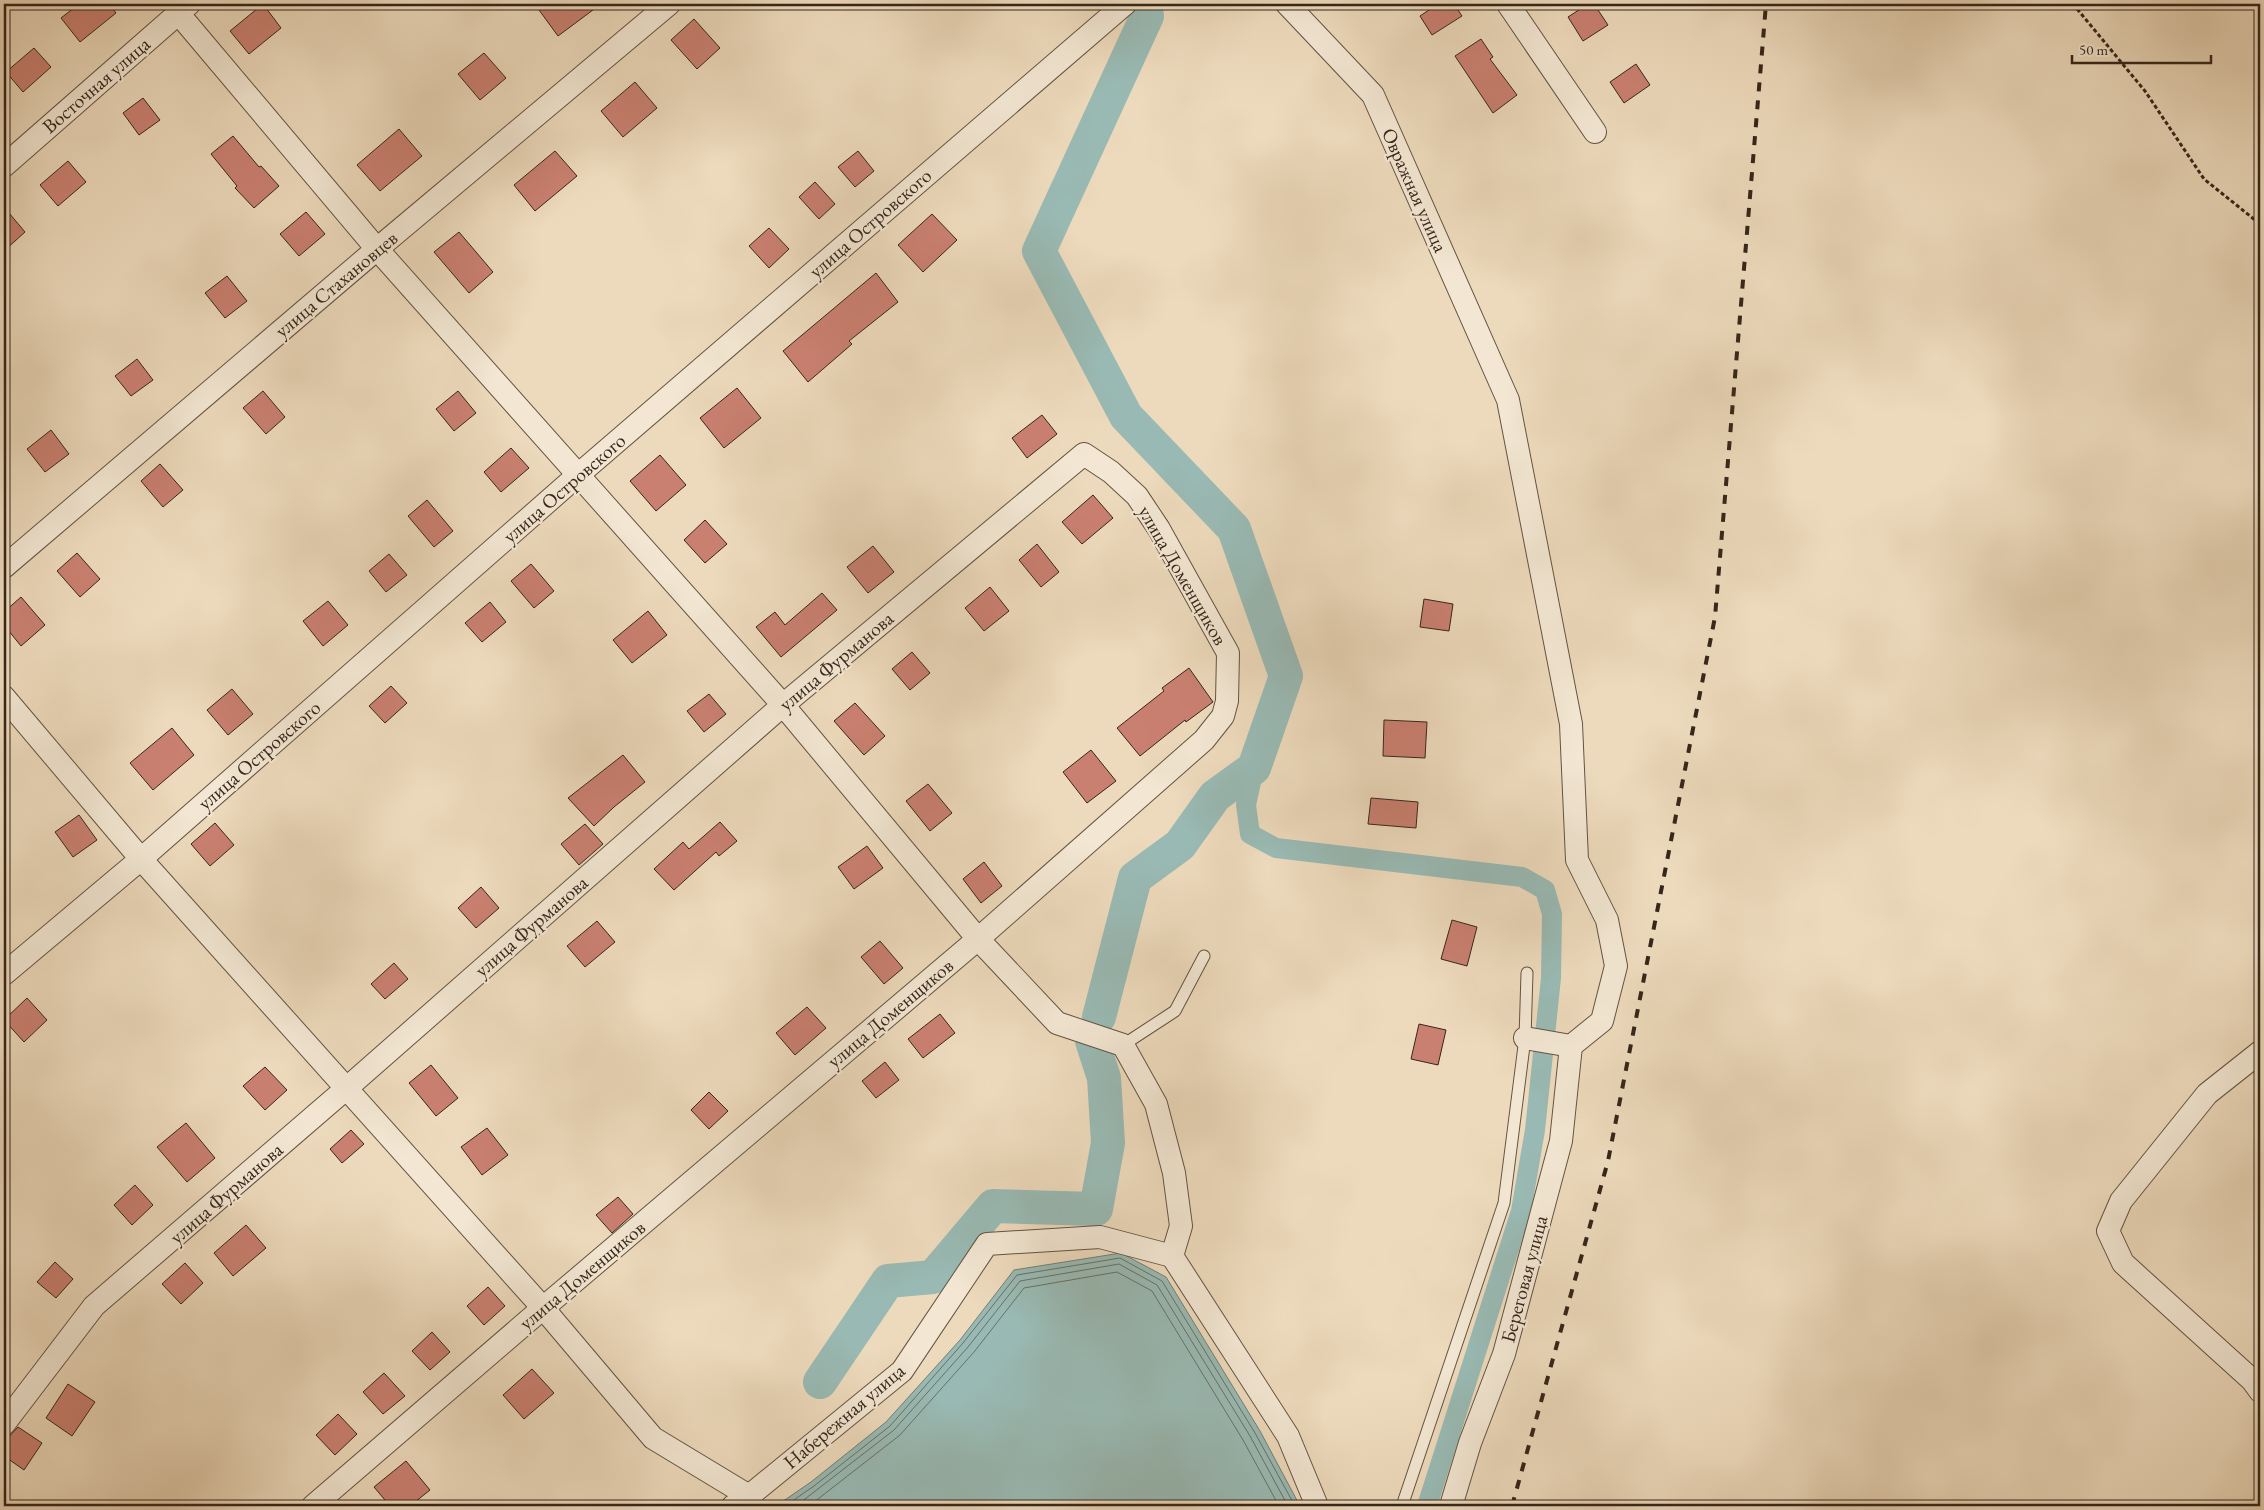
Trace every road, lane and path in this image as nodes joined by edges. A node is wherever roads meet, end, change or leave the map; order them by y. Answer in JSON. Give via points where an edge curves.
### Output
{"nodes":[{"id":1,"x":669,"y":4,"type":"edge"},
{"id":2,"x":1125,"y":4,"type":"edge"},
{"id":3,"x":1287,"y":4,"type":"edge"},
{"id":4,"x":1508,"y":4,"type":"edge"},
{"id":5,"x":2073,"y":4,"type":"edge"},
{"id":6,"x":184,"y":8,"type":"edge"},
{"id":7,"x":1595,"y":132,"type":"dead end"},
{"id":8,"x":4,"y":166,"type":"edge"},
{"id":9,"x":2260,"y":224,"type":"edge"},
{"id":10,"x":377,"y":249,"type":"junction"},
{"id":11,"x":1084,"y":454,"type":"joint"},
{"id":12,"x":578,"y":475,"type":"junction"},
{"id":13,"x":4,"y":567,"type":"edge"},
{"id":14,"x":4,"y":697,"type":"edge"},
{"id":15,"x":782,"y":705,"type":"junction"},
{"id":16,"x":141,"y":859,"type":"junction"},
{"id":17,"x":978,"y":939,"type":"junction"},
{"id":18,"x":1204,"y":956,"type":"dead end"},
{"id":19,"x":1527,"y":973,"type":"dead end"},
{"id":20,"x":4,"y":974,"type":"edge"},
{"id":21,"x":1524,"y":1038,"type":"junction"},
{"id":22,"x":1123,"y":1045,"type":"junction"},
{"id":23,"x":1570,"y":1046,"type":"junction"},
{"id":24,"x":2260,"y":1052,"type":"edge"},
{"id":25,"x":348,"y":1088,"type":"junction"},
{"id":26,"x":1172,"y":1256,"type":"junction"},
{"id":27,"x":543,"y":1308,"type":"junction"},
{"id":28,"x":2260,"y":1391,"type":"edge"},
{"id":29,"x":4,"y":1424,"type":"edge"},
{"id":30,"x":741,"y":1501,"type":"edge"},
{"id":31,"x":313,"y":1506,"type":"edge"},
{"id":32,"x":1318,"y":1506,"type":"edge"},
{"id":33,"x":1402,"y":1506,"type":"edge"},
{"id":34,"x":1451,"y":1506,"type":"edge"}],
"edges":[{"from":1,"to":10,"type":"street","name":"улица Стахановцев"},
{"from":2,"to":12,"type":"street","name":"улица Островского"},
{"from":3,"to":23,"type":"street","name":"Овражная улица","via":[[1373,95],[1508,400],[1571,724],[1577,860],[1607,920],[1616,966],[1602,1021]]},
{"from":4,"to":7,"type":"street"},
{"from":5,"to":9,"type":"path","via":[[2145,91],[2204,179]]},
{"from":6,"to":8,"type":"street","name":"Восточная улица"},
{"from":6,"to":10,"type":"street"},
{"from":10,"to":12,"type":"street"},
{"from":10,"to":13,"type":"street","name":"улица Стахановцев"},
{"from":11,"to":15,"type":"street","name":"улица Фурманова"},
{"from":11,"to":17,"type":"street","name":"улица Доменщиков","via":[[1111,472],[1137,496],[1159,529],[1228,653],[1227,701],[1222,716],[1204,740]]},
{"from":12,"to":15,"type":"street"},
{"from":12,"to":16,"type":"street","name":"улица Островского"},
{"from":14,"to":16,"type":"street"},
{"from":15,"to":17,"type":"street"},
{"from":15,"to":25,"type":"street","name":"улица Фурманова"},
{"from":16,"to":20,"type":"street","name":"улица Островского"},
{"from":16,"to":25,"type":"street"},
{"from":17,"to":22,"type":"street","via":[[1057,1022]]},
{"from":17,"to":27,"type":"street","name":"улица Доменщиков"},
{"from":18,"to":22,"type":"lane","via":[[1175,1012]]},
{"from":19,"to":21,"type":"lane"},
{"from":21,"to":23,"type":"street"},
{"from":21,"to":33,"type":"lane","via":[[1504,1203]]},
{"from":22,"to":26,"type":"street","via":[[1156,1104],[1174,1172],[1181,1226]]},
{"from":23,"to":34,"type":"street","name":"Береговая улица","via":[[1561,1141],[1504,1354],[1470,1443]]},
{"from":24,"to":28,"type":"street","via":[[2208,1094],[2121,1201],[2108,1231],[2123,1263],[2252,1380]]},
{"from":25,"to":27,"type":"street"},
{"from":25,"to":29,"type":"street","name":"улица Фурманова","via":[[94,1306]]},
{"from":26,"to":30,"type":"street","name":"Набережная улица","via":[[1100,1237],[988,1244],[902,1371]]},
{"from":26,"to":32,"type":"street","via":[[1288,1436]]},
{"from":27,"to":30,"type":"street","via":[[653,1438]]},
{"from":27,"to":31,"type":"street","name":"улица Доменщиков"}]}
